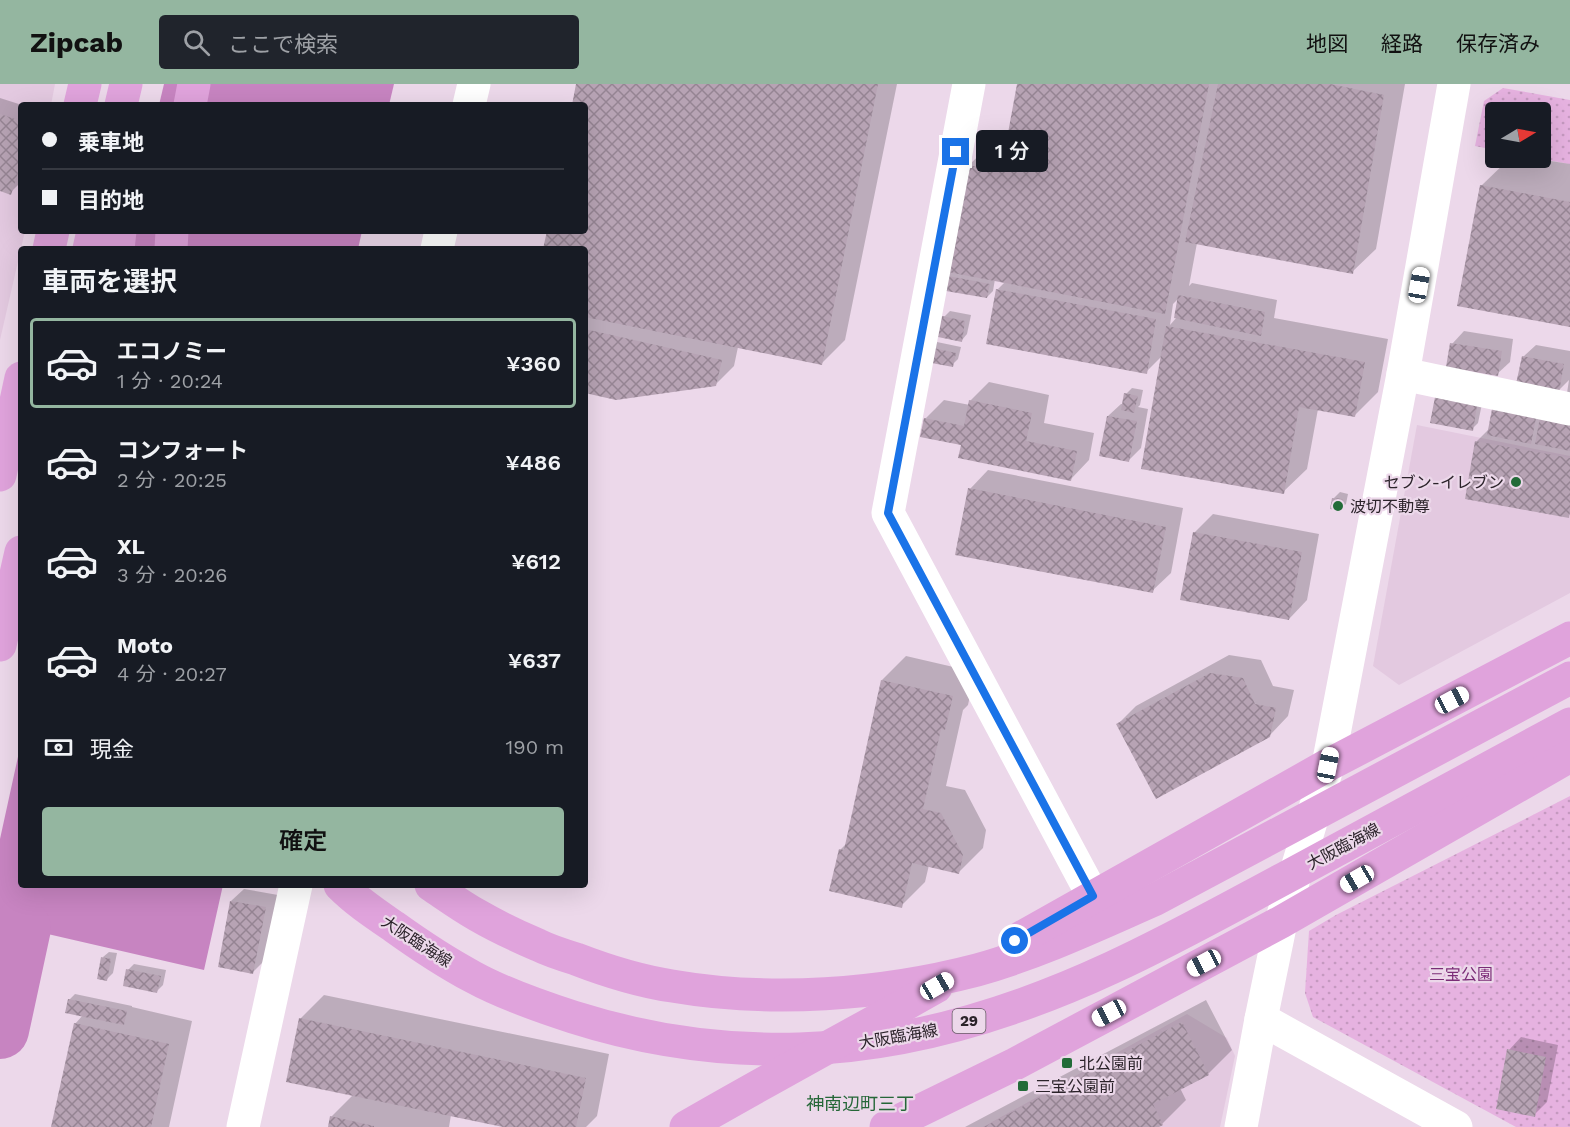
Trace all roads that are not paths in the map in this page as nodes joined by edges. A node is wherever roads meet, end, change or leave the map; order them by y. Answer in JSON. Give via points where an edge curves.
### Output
{"nodes":[{"id":1,"x":85,"y":84,"type":"edge"},
{"id":2,"x":126,"y":84,"type":"edge"},
{"id":3,"x":148,"y":84,"type":"edge"},
{"id":4,"x":194,"y":84,"type":"edge"},
{"id":5,"x":474,"y":84,"type":"edge"},
{"id":6,"x":969,"y":84,"type":"edge"},
{"id":7,"x":1454,"y":84,"type":"edge"},
{"id":8,"x":81,"y":102,"type":"edge"},
{"id":9,"x":122,"y":102,"type":"edge"},
{"id":10,"x":145,"y":102,"type":"edge"},
{"id":11,"x":191,"y":102,"type":"edge"},
{"id":12,"x":470,"y":102,"type":"edge"},
{"id":13,"x":1403,"y":374,"type":"junction"},
{"id":14,"x":18,"y":392,"type":"edge"},
{"id":15,"x":1570,"y":409,"type":"edge"},
{"id":16,"x":0,"y":475,"type":"edge"},
{"id":17,"x":18,"y":565,"type":"edge"},
{"id":18,"x":1570,"y":638,"type":"edge"},
{"id":19,"x":0,"y":645,"type":"edge"},
{"id":20,"x":1570,"y":678,"type":"edge"},
{"id":21,"x":1570,"y":724,"type":"edge"},
{"id":22,"x":1570,"y":756,"type":"edge"},
{"id":23,"x":1328,"y":765,"type":"junction"},
{"id":24,"x":295,"y":888,"type":"edge"},
{"id":25,"x":343,"y":888,"type":"edge"},
{"id":26,"x":436,"y":888,"type":"edge"},
{"id":27,"x":1093,"y":896,"type":"junction"},
{"id":28,"x":1281,"y":922,"type":"junction"},
{"id":29,"x":1261,"y":1019,"type":"junction"},
{"id":30,"x":243,"y":1127,"type":"edge"},
{"id":31,"x":686,"y":1127,"type":"edge"},
{"id":32,"x":886,"y":1127,"type":"edge"},
{"id":33,"x":1241,"y":1127,"type":"edge"},
{"id":34,"x":1455,"y":1127,"type":"edge"}],
"edges":[{"from":1,"to":8,"type":"main road"},
{"from":2,"to":9,"type":"main road"},
{"from":3,"to":10,"type":"main road"},
{"from":4,"to":11,"type":"main road"},
{"from":5,"to":12,"type":"street"},
{"from":6,"to":27,"type":"street","via":[[888,513]]},
{"from":7,"to":13,"type":"street"},
{"from":13,"to":15,"type":"street"},
{"from":13,"to":23,"type":"street"},
{"from":14,"to":16,"type":"main road"},
{"from":17,"to":19,"type":"main road"},
{"from":18,"to":23,"type":"main road"},
{"from":20,"to":26,"type":"main road","via":[[1154,900],[1032,951],[978,969],[923,981],[802,996],[670,986],[604,970],[539,946],[478,916]]},
{"from":21,"to":25,"type":"main road","name":"大阪臨海線","number":"29","via":[[1110,969],[994,1014],[934,1031],[867,1043],[800,1049],[734,1048],[600,1026],[473,978]]},
{"from":22,"to":28,"type":"main road"},
{"from":23,"to":27,"type":"main road"},
{"from":23,"to":28,"type":"street"},
{"from":24,"to":30,"type":"street"},
{"from":27,"to":31,"type":"main road"},
{"from":28,"to":29,"type":"street"},
{"from":28,"to":32,"type":"main road","via":[[1015,1064]]},
{"from":29,"to":33,"type":"street"},
{"from":29,"to":34,"type":"street"}]}
